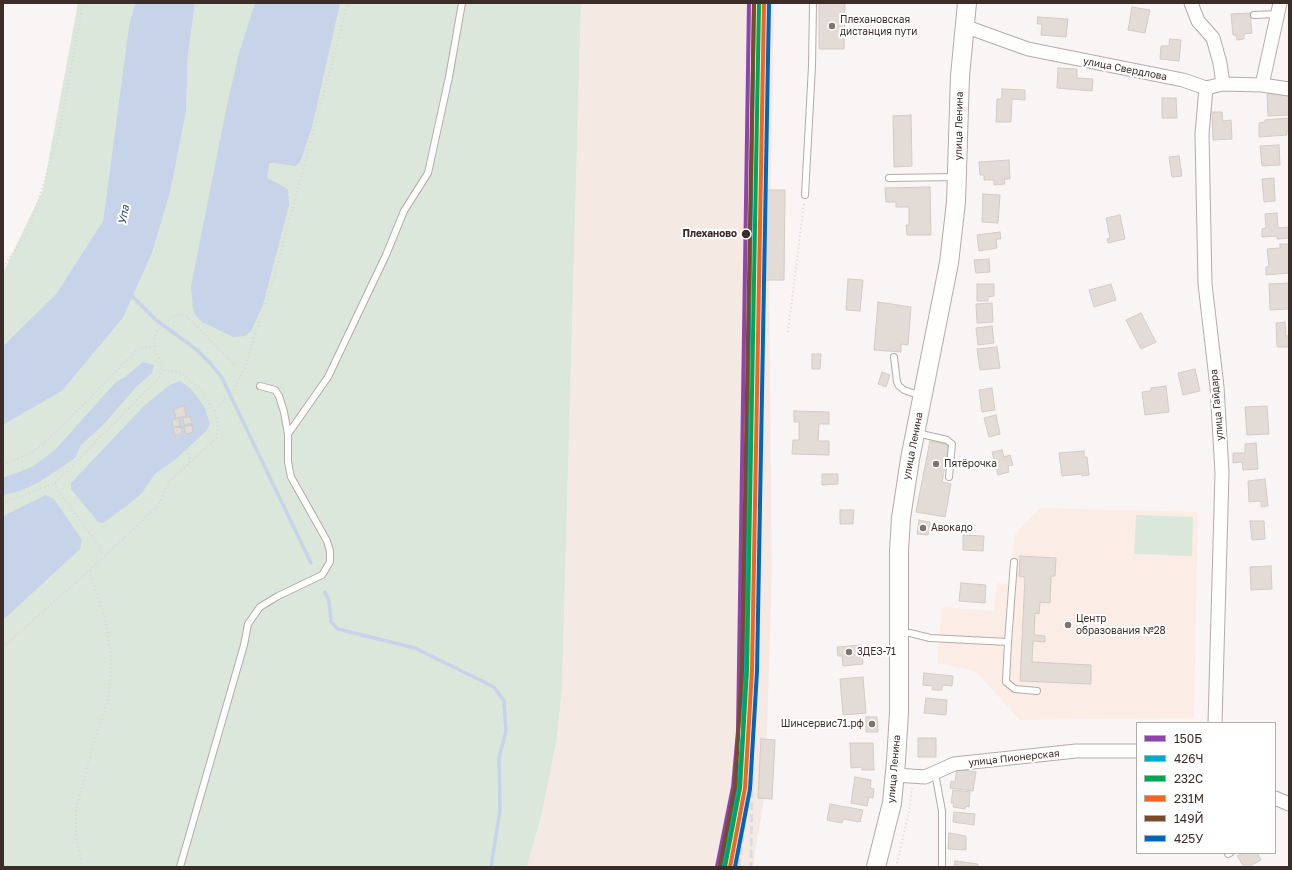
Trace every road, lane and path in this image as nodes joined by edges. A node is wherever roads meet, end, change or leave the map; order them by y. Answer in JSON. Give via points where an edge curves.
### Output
{"nodes":[{"id":1,"x":83,"y":3,"type":"edge"},
{"id":2,"x":348,"y":3,"type":"edge"},
{"id":3,"x":462,"y":3,"type":"edge"},
{"id":4,"x":813,"y":3,"type":"edge"},
{"id":5,"x":967,"y":3,"type":"edge"},
{"id":6,"x":1191,"y":3,"type":"edge"},
{"id":7,"x":1279,"y":8,"type":"edge"},
{"id":8,"x":1254,"y":14,"type":"dead end"},
{"id":9,"x":964,"y":26,"type":"junction"},
{"id":10,"x":1223,"y":84,"type":"junction"},
{"id":11,"x":1262,"y":85,"type":"junction"},
{"id":12,"x":1206,"y":88,"type":"junction"},
{"id":13,"x":1289,"y":89,"type":"edge"},
{"id":14,"x":957,"y":177,"type":"junction"},
{"id":15,"x":888,"y":178,"type":"dead end"},
{"id":16,"x":805,"y":195,"type":"joint"},
{"id":17,"x":3,"y":267,"type":"edge"},
{"id":18,"x":788,"y":332,"type":"dead end"},
{"id":19,"x":154,"y":346,"type":"junction"},
{"id":20,"x":894,"y":357,"type":"dead end"},
{"id":21,"x":236,"y":366,"type":"dead end"},
{"id":22,"x":162,"y":370,"type":"junction"},
{"id":23,"x":260,"y":386,"type":"dead end"},
{"id":24,"x":923,"y":396,"type":"junction"},
{"id":25,"x":215,"y":411,"type":"junction"},
{"id":26,"x":181,"y":418,"type":"dead end"},
{"id":27,"x":915,"y":433,"type":"junction"},
{"id":28,"x":288,"y":434,"type":"junction"},
{"id":29,"x":190,"y":462,"type":"junction"},
{"id":30,"x":3,"y":465,"type":"edge"},
{"id":31,"x":949,"y":477,"type":"dead end"},
{"id":32,"x":55,"y":483,"type":"junction"},
{"id":33,"x":3,"y":503,"type":"edge"},
{"id":34,"x":103,"y":556,"type":"junction"},
{"id":35,"x":1014,"y":562,"type":"dead end"},
{"id":36,"x":89,"y":571,"type":"junction"},
{"id":37,"x":898,"y":632,"type":"junction"},
{"id":38,"x":1008,"y":642,"type":"junction"},
{"id":39,"x":3,"y":647,"type":"edge"},
{"id":40,"x":1037,"y":691,"type":"dead end"},
{"id":41,"x":1216,"y":722,"type":"edge"},
{"id":42,"x":1136,"y":752,"type":"edge"},
{"id":43,"x":935,"y":773,"type":"junction"},
{"id":44,"x":903,"y":776,"type":"junction"},
{"id":45,"x":1276,"y":798,"type":"edge"},
{"id":46,"x":1289,"y":804,"type":"edge"},
{"id":47,"x":83,"y":867,"type":"edge"},
{"id":48,"x":180,"y":867,"type":"edge"},
{"id":49,"x":876,"y":867,"type":"edge"},
{"id":50,"x":896,"y":867,"type":"edge"},
{"id":51,"x":942,"y":867,"type":"edge"}],
"edges":[{"from":1,"to":17,"type":"path","via":[[58,139],[28,232]]},
{"from":2,"to":25,"type":"path","via":[[264,308],[238,381],[232,393]]},
{"from":3,"to":28,"type":"lane","via":[[428,173],[404,211],[328,377]]},
{"from":4,"to":16,"type":"lane"},
{"from":5,"to":9,"type":"main road","name":"улица Ленина"},
{"from":6,"to":10,"type":"street","via":[[1198,21],[1213,38]]},
{"from":7,"to":8,"type":"lane"},
{"from":7,"to":11,"type":"street"},
{"from":9,"to":12,"type":"street","name":"улица Свердлова","via":[[1028,49],[1183,80]]},
{"from":9,"to":14,"type":"main road","name":"улица Ленина"},
{"from":10,"to":11,"type":"street"},
{"from":10,"to":12,"type":"street"},
{"from":11,"to":13,"type":"street"},
{"from":12,"to":41,"type":"street","name":"улица Гайдара","via":[[1202,134],[1205,284],[1222,457]]},
{"from":14,"to":15,"type":"lane"},
{"from":14,"to":24,"type":"main road","name":"улица Ленина","via":[[949,263]]},
{"from":16,"to":18,"type":"path"},
{"from":19,"to":21,"type":"path","via":[[155,336],[162,326],[173,316],[183,315]]},
{"from":19,"to":22,"type":"path"},
{"from":19,"to":30,"type":"path","via":[[138,349],[44,443],[31,453]]},
{"from":20,"to":24,"type":"lane","via":[[899,386]]},
{"from":22,"to":25,"type":"path","via":[[176,371],[188,379],[202,391]]},
{"from":22,"to":32,"type":"path","via":[[159,378]]},
{"from":23,"to":28,"type":"lane","via":[[275,390],[280,396]]},
{"from":24,"to":27,"type":"main road","name":"улица Ленина"},
{"from":25,"to":29,"type":"path","via":[[218,422],[216,438]]},
{"from":26,"to":29,"type":"path"},
{"from":27,"to":31,"type":"lane","via":[[947,440],[952,444]]},
{"from":27,"to":37,"type":"main road","name":"улица Ленина","via":[[901,518]]},
{"from":28,"to":48,"type":"lane","via":[[291,478],[327,541],[330,562],[322,575],[260,607],[248,624]]},
{"from":29,"to":34,"type":"path","via":[[169,482],[159,504]]},
{"from":32,"to":33,"type":"path"},
{"from":32,"to":34,"type":"path","via":[[58,491],[100,546]]},
{"from":34,"to":36,"type":"path"},
{"from":35,"to":38,"type":"lane"},
{"from":36,"to":39,"type":"path"},
{"from":36,"to":47,"type":"path","via":[[104,618],[112,661],[108,700],[91,750],[76,811],[76,837]]},
{"from":37,"to":38,"type":"lane","via":[[930,638]]},
{"from":37,"to":44,"type":"main road","name":"улица Ленина"},
{"from":38,"to":40,"type":"lane","via":[[1007,683],[1015,689]]},
{"from":42,"to":43,"type":"street","name":"улица Пионерская","via":[[1076,751],[960,763],[947,766]]},
{"from":43,"to":44,"type":"street","name":"улица Пионерская","via":[[925,777]]},
{"from":43,"to":51,"type":"lane","via":[[942,811]]},
{"from":44,"to":49,"type":"main road","name":"улица Ленина","via":[[892,803]]},
{"from":44,"to":50,"type":"path","via":[[909,812]]},
{"from":45,"to":46,"type":"street"}]}
